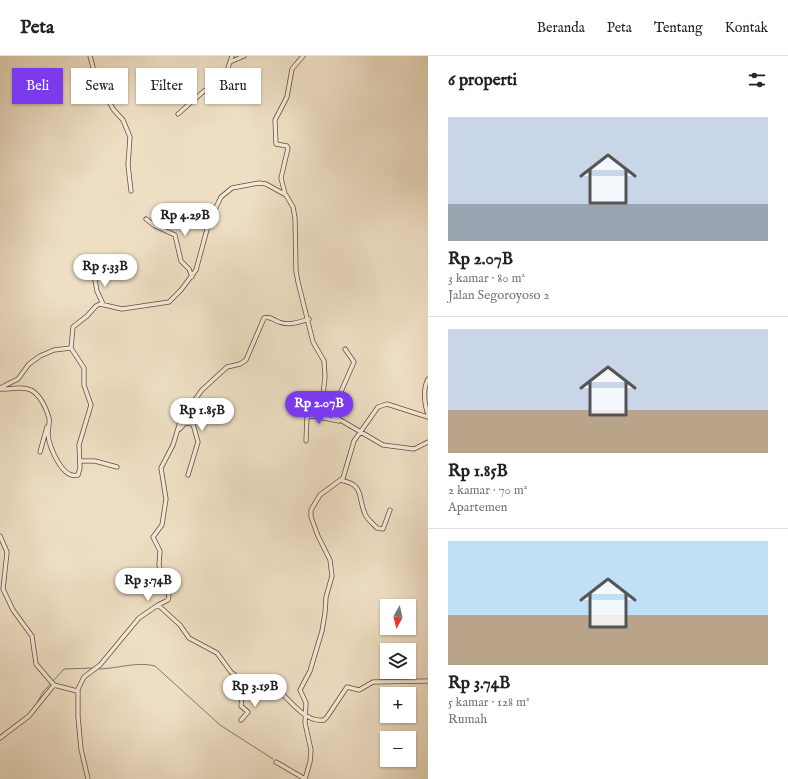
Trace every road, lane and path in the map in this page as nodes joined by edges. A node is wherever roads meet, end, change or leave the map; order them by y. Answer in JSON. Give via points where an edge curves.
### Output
{"nodes":[{"id":1,"x":90,"y":56,"type":"edge"},
{"id":2,"x":232,"y":56,"type":"edge"},
{"id":3,"x":244,"y":56,"type":"edge"},
{"id":4,"x":303,"y":56,"type":"edge"},
{"id":5,"x":230,"y":62,"type":"junction"},
{"id":6,"x":178,"y":114,"type":"dead end"},
{"id":7,"x":131,"y":191,"type":"dead end"},
{"id":8,"x":286,"y":195,"type":"junction"},
{"id":9,"x":146,"y":219,"type":"dead end"},
{"id":10,"x":94,"y":276,"type":"dead end"},
{"id":11,"x":192,"y":277,"type":"junction"},
{"id":12,"x":103,"y":304,"type":"junction"},
{"id":13,"x":308,"y":319,"type":"junction"},
{"id":14,"x":71,"y":348,"type":"junction"},
{"id":15,"x":345,"y":349,"type":"dead end"},
{"id":16,"x":428,"y":379,"type":"edge"},
{"id":17,"x":0,"y":388,"type":"edge"},
{"id":18,"x":428,"y":414,"type":"edge"},
{"id":19,"x":428,"y":417,"type":"edge"},
{"id":20,"x":334,"y":418,"type":"junction"},
{"id":21,"x":343,"y":422,"type":"junction"},
{"id":22,"x":49,"y":425,"type":"junction"},
{"id":23,"x":360,"y":431,"type":"junction"},
{"id":24,"x":177,"y":433,"type":"junction"},
{"id":25,"x":306,"y":441,"type":"dead end"},
{"id":26,"x":428,"y":442,"type":"edge"},
{"id":27,"x":40,"y":452,"type":"dead end"},
{"id":28,"x":80,"y":461,"type":"junction"},
{"id":29,"x":117,"y":467,"type":"dead end"},
{"id":30,"x":188,"y":475,"type":"dead end"},
{"id":31,"x":340,"y":480,"type":"junction"},
{"id":32,"x":390,"y":510,"type":"dead end"},
{"id":33,"x":0,"y":536,"type":"edge"},
{"id":34,"x":158,"y":605,"type":"junction"},
{"id":35,"x":428,"y":681,"type":"edge"},
{"id":36,"x":54,"y":685,"type":"junction"},
{"id":37,"x":250,"y":688,"type":"junction"},
{"id":38,"x":77,"y":691,"type":"junction"},
{"id":39,"x":305,"y":714,"type":"junction"},
{"id":40,"x":241,"y":720,"type":"dead end"},
{"id":41,"x":0,"y":738,"type":"edge"},
{"id":42,"x":276,"y":762,"type":"dead end"},
{"id":43,"x":88,"y":779,"type":"edge"},
{"id":44,"x":305,"y":779,"type":"edge"}],
"edges":[{"from":1,"to":7,"type":"street","via":[[107,98],[123,120],[130,137],[128,165]]},
{"from":2,"to":5,"type":"street"},
{"from":3,"to":5,"type":"street"},
{"from":4,"to":8,"type":"street","via":[[292,69],[287,97],[274,123],[276,144],[288,148],[281,178]]},
{"from":5,"to":6,"type":"street","via":[[222,86],[204,91]]},
{"from":8,"to":11,"type":"street","via":[[259,183],[227,190],[209,222]]},
{"from":8,"to":13,"type":"street","via":[[293,207],[295,218],[296,271]]},
{"from":9,"to":11,"type":"street","via":[[154,226],[175,235],[181,261],[189,269]]},
{"from":10,"to":12,"type":"street"},
{"from":11,"to":12,"type":"street","via":[[164,304],[122,309]]},
{"from":12,"to":14,"type":"street","via":[[96,306],[73,327]]},
{"from":13,"to":20,"type":"street","via":[[312,342],[324,360],[323,407],[326,413]]},
{"from":13,"to":24,"type":"street","via":[[292,324],[279,322],[270,317],[264,318],[246,360],[227,367],[202,390],[183,412]]},
{"from":14,"to":17,"type":"street","via":[[54,350],[40,356],[29,364],[18,379]]},
{"from":14,"to":28,"type":"street","via":[[84,368],[84,385],[91,405],[79,445]]},
{"from":15,"to":20,"type":"street","via":[[354,362],[339,396]]},
{"from":16,"to":18,"type":"street","via":[[425,383]]},
{"from":17,"to":22,"type":"street","via":[[23,387],[35,393],[45,408]]},
{"from":19,"to":23,"type":"street","via":[[383,404]]},
{"from":20,"to":21,"type":"street"},
{"from":21,"to":23,"type":"street"},
{"from":21,"to":25,"type":"street","via":[[309,415],[305,421]]},
{"from":22,"to":27,"type":"street"},
{"from":22,"to":28,"type":"street","via":[[48,435],[53,454],[69,474],[76,476],[80,471]]},
{"from":23,"to":26,"type":"street","via":[[375,442],[391,447],[414,449]]},
{"from":23,"to":31,"type":"street"},
{"from":24,"to":30,"type":"street","via":[[185,423],[193,424],[198,442]]},
{"from":24,"to":34,"type":"street","via":[[174,445],[161,468],[166,500],[162,524],[154,537],[154,542],[160,551],[159,565],[169,596],[168,600]]},
{"from":28,"to":29,"type":"street","via":[[95,461]]},
{"from":31,"to":32,"type":"street","via":[[353,483],[358,488],[365,515],[377,528],[383,528]]},
{"from":31,"to":39,"type":"street","via":[[320,495],[310,514],[332,570],[322,631],[310,671],[300,690],[306,703]]},
{"from":33,"to":36,"type":"street","via":[[7,552],[3,592],[32,636],[36,664]]},
{"from":34,"to":37,"type":"street","via":[[177,621],[192,640],[220,655],[232,672]]},
{"from":34,"to":38,"type":"street","via":[[139,618],[100,665],[84,677]]},
{"from":35,"to":39,"type":"street","via":[[373,682],[359,690],[347,687],[324,720],[316,720]]},
{"from":36,"to":38,"type":"street"},
{"from":36,"to":41,"type":"street","via":[[29,716]]},
{"from":37,"to":39,"type":"street","via":[[260,695],[274,687]]},
{"from":37,"to":40,"type":"street","via":[[241,699],[241,706],[248,712]]},
{"from":38,"to":43,"type":"street","via":[[81,749]]},
{"from":39,"to":44,"type":"street","via":[[310,750]]},
{"from":42,"to":44,"type":"street"}]}
